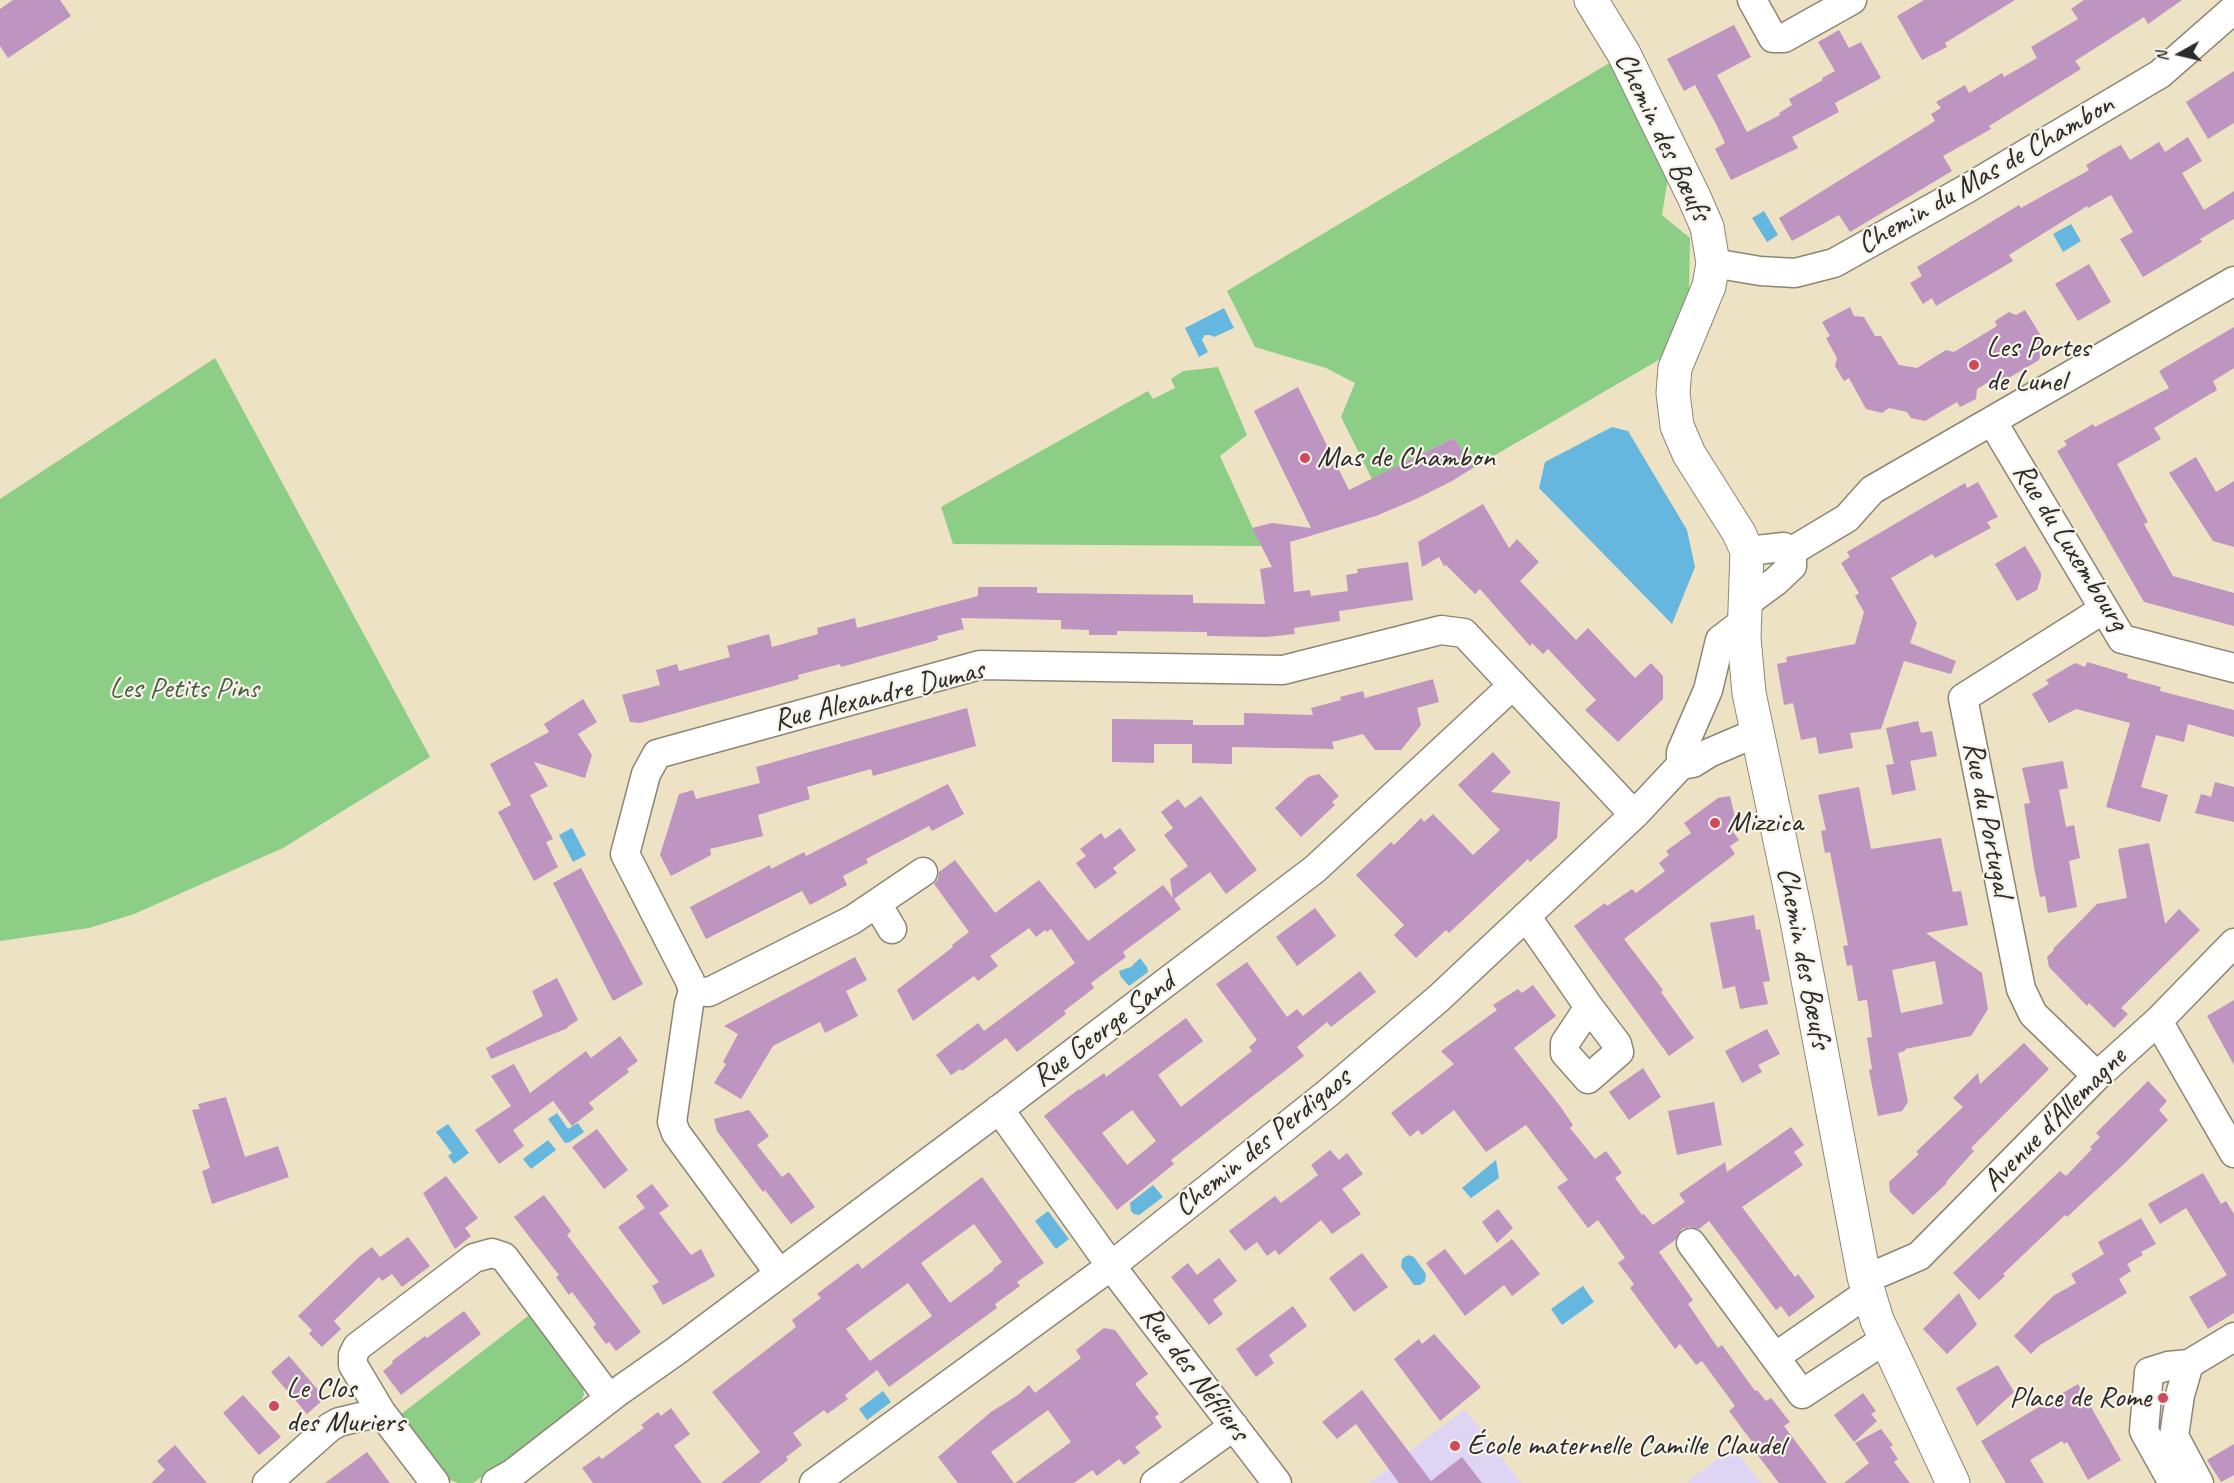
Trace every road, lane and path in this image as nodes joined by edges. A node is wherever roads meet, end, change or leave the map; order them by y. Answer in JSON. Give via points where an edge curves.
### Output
{"nodes":[{"id":1,"x":1591,"y":0,"type":"edge"},
{"id":2,"x":1752,"y":0,"type":"edge"},
{"id":3,"x":1852,"y":0,"type":"edge"},
{"id":4,"x":2234,"y":9,"type":"edge"},
{"id":5,"x":1713,"y":264,"type":"junction"},
{"id":6,"x":2234,"y":281,"type":"edge"},
{"id":7,"x":1992,"y":421,"type":"junction"},
{"id":8,"x":1747,"y":551,"type":"junction"},
{"id":9,"x":1792,"y":551,"type":"junction"},
{"id":10,"x":2104,"y":609,"type":"junction"},
{"id":11,"x":1745,"y":612,"type":"junction"},
{"id":12,"x":2234,"y":668,"type":"edge"},
{"id":13,"x":1513,"y":685,"type":"junction"},
{"id":14,"x":1708,"y":690,"type":"junction"},
{"id":15,"x":1749,"y":693,"type":"junction"},
{"id":16,"x":1758,"y":732,"type":"junction"},
{"id":17,"x":1681,"y":765,"type":"junction"},
{"id":18,"x":1636,"y":813,"type":"junction"},
{"id":19,"x":923,"y":872,"type":"dead end"},
{"id":20,"x":877,"y":904,"type":"junction"},
{"id":21,"x":1526,"y":916,"type":"junction"},
{"id":22,"x":892,"y":928,"type":"dead end"},
{"id":23,"x":2234,"y":943,"type":"edge"},
{"id":24,"x":693,"y":991,"type":"junction"},
{"id":25,"x":1589,"y":1007,"type":"dead end"},
{"id":26,"x":2158,"y":1021,"type":"junction"},
{"id":27,"x":2097,"y":1076,"type":"junction"},
{"id":28,"x":999,"y":1109,"type":"junction"},
{"id":29,"x":2234,"y":1154,"type":"edge"},
{"id":30,"x":1691,"y":1243,"type":"dead end"},
{"id":31,"x":1111,"y":1266,"type":"junction"},
{"id":32,"x":779,"y":1273,"type":"junction"},
{"id":33,"x":1866,"y":1284,"type":"junction"},
{"id":34,"x":2234,"y":1338,"type":"edge"},
{"id":35,"x":1886,"y":1339,"type":"junction"},
{"id":36,"x":1775,"y":1357,"type":"junction"},
{"id":37,"x":2189,"y":1364,"type":"junction"},
{"id":38,"x":609,"y":1398,"type":"junction"},
{"id":39,"x":381,"y":1412,"type":"junction"},
{"id":40,"x":1234,"y":1426,"type":"junction"},
{"id":41,"x":529,"y":1474,"type":"edge"},
{"id":42,"x":267,"y":1483,"type":"edge"},
{"id":43,"x":435,"y":1483,"type":"edge"},
{"id":44,"x":496,"y":1483,"type":"edge"},
{"id":45,"x":814,"y":1483,"type":"edge"},
{"id":46,"x":1155,"y":1483,"type":"edge"},
{"id":47,"x":1277,"y":1483,"type":"edge"},
{"id":48,"x":1953,"y":1483,"type":"edge"},
{"id":49,"x":2173,"y":1483,"type":"edge"},
{"id":50,"x":2199,"y":1483,"type":"edge"}],
"edges":[{"from":1,"to":5,"type":"street","name":"Chemin des Bœufs","via":[[1624,54],[1694,197],[1707,228]]},
{"from":2,"to":3,"type":"street","via":[[1773,38],[1784,38]]},
{"from":4,"to":5,"type":"street","name":"Chemin du Mas de Chambon","via":[[2160,75],[1834,262],[1795,273]]},
{"from":5,"to":8,"type":"street","name":"Chemin des Bœufs","via":[[1709,286],[1676,368],[1673,393],[1677,426],[1689,454]]},
{"from":6,"to":7,"type":"street"},
{"from":7,"to":9,"type":"street","via":[[1872,490],[1847,518]]},
{"from":7,"to":10,"type":"street","name":"Rue du Luxembourg"},
{"from":8,"to":9,"type":"street","via":[[1784,547]]},
{"from":8,"to":11,"type":"street","name":"Chemin des Bœufs"},
{"from":9,"to":11,"type":"street","name":"Chemin des Perdigaos","via":[[1792,566]]},
{"from":10,"to":12,"type":"street","name":"Rue du Luxembourg","via":[[2122,639]]},
{"from":10,"to":27,"type":"street","name":"Rue du Portugal","via":[[1963,698],[2021,989],[2033,1014]]},
{"from":11,"to":14,"type":"street","name":"Chemin des Perdigaos","via":[[1720,640]]},
{"from":11,"to":15,"type":"street","name":"Chemin des Bœufs"},
{"from":13,"to":18,"type":"street","name":"Rue Alexandre Dumas"},
{"from":13,"to":24,"type":"street","name":"Rue Alexandre Dumas","via":[[1464,633],[1441,630],[1283,670],[980,665],[657,754],[646,774],[624,854]]},
{"from":13,"to":28,"type":"street","name":"Rue George Sand","via":[[1315,869]]},
{"from":14,"to":15,"type":"street"},
{"from":14,"to":17,"type":"street","name":"Chemin des Perdigaos","via":[[1681,752]]},
{"from":15,"to":16,"type":"street","name":"Chemin des Bœufs"},
{"from":16,"to":17,"type":"street","name":"Chemin des Perdigaos"},
{"from":16,"to":33,"type":"street","name":"Chemin des Bœufs"},
{"from":17,"to":18,"type":"street","name":"Chemin des Perdigaos"},
{"from":18,"to":21,"type":"street","name":"Chemin des Perdigaos"},
{"from":19,"to":20,"type":"street"},
{"from":20,"to":22,"type":"street"},
{"from":20,"to":24,"type":"street","via":[[709,993]]},
{"from":21,"to":25,"type":"street"},
{"from":21,"to":31,"type":"street","name":"Chemin des Perdigaos","via":[[1337,1086]]},
{"from":23,"to":26,"type":"street","name":"Avenue d'Allemagne"},
{"from":24,"to":32,"type":"street","via":[[672,1122],[676,1133]]},
{"from":26,"to":27,"type":"street","name":"Avenue d'Allemagne"},
{"from":26,"to":29,"type":"street"},
{"from":27,"to":33,"type":"street","name":"Avenue d'Allemagne","via":[[1918,1256]]},
{"from":28,"to":31,"type":"street","name":"Rue des Néfliers"},
{"from":28,"to":32,"type":"street","name":"Rue George Sand"},
{"from":30,"to":36,"type":"street"},
{"from":31,"to":40,"type":"street","name":"Rue des Néfliers"},
{"from":31,"to":45,"type":"street","name":"Chemin des Perdigaos"},
{"from":32,"to":38,"type":"street","name":"Rue George Sand"},
{"from":33,"to":35,"type":"street","name":"Chemin des Bœufs"},
{"from":33,"to":36,"type":"street","name":"Avenue d'Allemagne"},
{"from":34,"to":37,"type":"street"},
{"from":35,"to":36,"type":"street","via":[[1802,1394]]},
{"from":35,"to":48,"type":"street","name":"Chemin des Bœufs"},
{"from":37,"to":49,"type":"street","via":[[2149,1371],[2144,1431]]},
{"from":37,"to":50,"type":"street","via":[[2174,1436]]},
{"from":38,"to":39,"type":"street","via":[[504,1257],[492,1253],[474,1258],[357,1347],[353,1365]]},
{"from":38,"to":41,"type":"street","name":"Rue George Sand"},
{"from":39,"to":42,"type":"street","via":[[330,1427]]},
{"from":39,"to":43,"type":"street"},
{"from":40,"to":46,"type":"street"},
{"from":40,"to":47,"type":"street","name":"Rue des Néfliers"},
{"from":41,"to":44,"type":"street","name":"Rue George Sand"}]}
